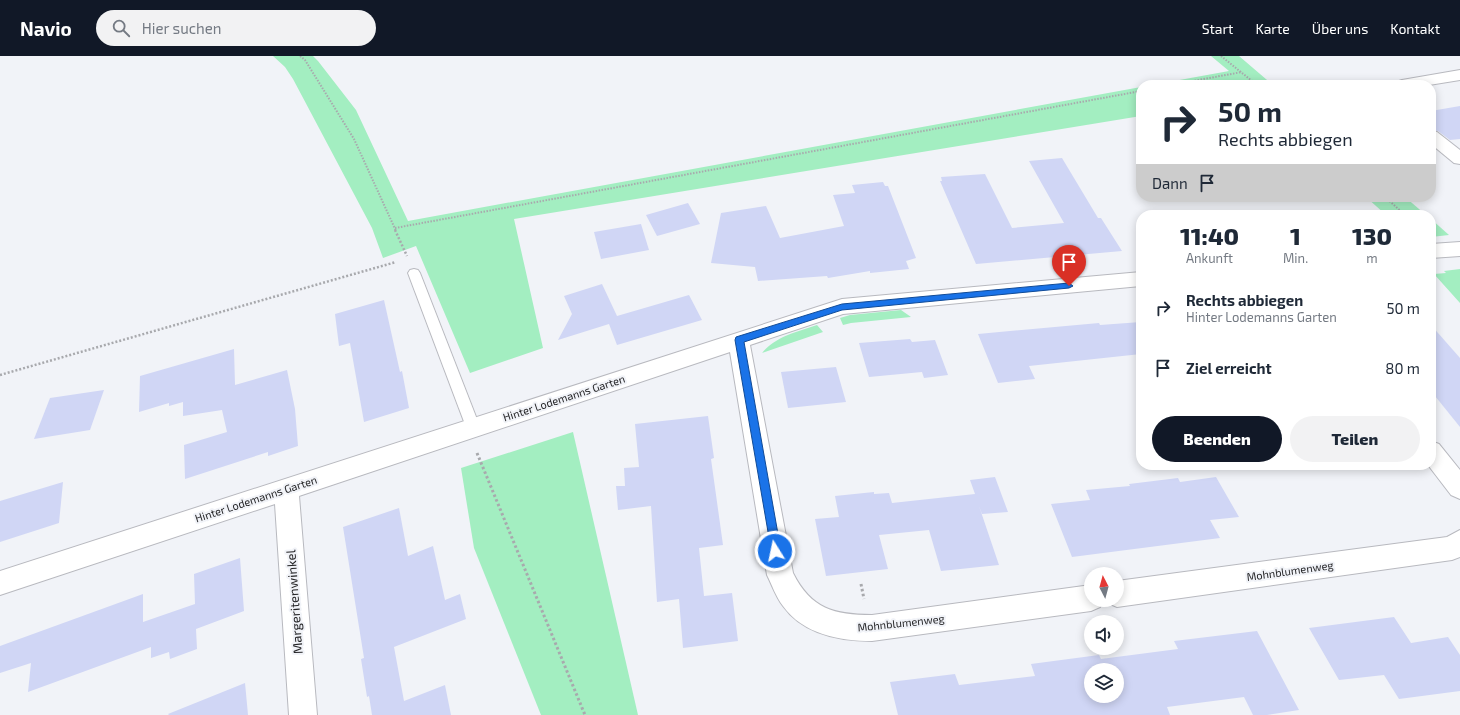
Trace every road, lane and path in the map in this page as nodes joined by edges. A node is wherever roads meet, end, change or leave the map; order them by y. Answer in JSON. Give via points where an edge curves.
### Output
{"nodes":[{"id":1,"x":300,"y":56,"type":"edge"},
{"id":2,"x":1221,"y":56,"type":"edge"},
{"id":3,"x":1242,"y":72,"type":"junction"},
{"id":4,"x":1460,"y":76,"type":"edge"},
{"id":5,"x":1198,"y":80,"type":"edge"},
{"id":6,"x":1251,"y":80,"type":"edge"},
{"id":7,"x":1434,"y":80,"type":"edge"},
{"id":8,"x":1136,"y":92,"type":"edge"},
{"id":9,"x":1436,"y":140,"type":"edge"},
{"id":10,"x":1460,"y":159,"type":"edge"},
{"id":11,"x":1391,"y":202,"type":"edge"},
{"id":12,"x":1400,"y":210,"type":"edge"},
{"id":13,"x":395,"y":228,"type":"junction"},
{"id":14,"x":1460,"y":249,"type":"edge"},
{"id":15,"x":1436,"y":251,"type":"edge"},
{"id":16,"x":408,"y":258,"type":"junction"},
{"id":17,"x":414,"y":273,"type":"joint"},
{"id":18,"x":1136,"y":279,"type":"edge"},
{"id":19,"x":739,"y":340,"type":"junction"},
{"id":20,"x":0,"y":375,"type":"edge"},
{"id":21,"x":473,"y":427,"type":"junction"},
{"id":22,"x":477,"y":452,"type":"dead end"},
{"id":23,"x":1436,"y":457,"type":"edge"},
{"id":24,"x":1460,"y":488,"type":"edge"},
{"id":25,"x":286,"y":489,"type":"junction"},
{"id":26,"x":1460,"y":542,"type":"edge"},
{"id":27,"x":0,"y":583,"type":"edge"},
{"id":28,"x":1124,"y":593,"type":"edge"},
{"id":29,"x":1084,"y":599,"type":"edge"},
{"id":30,"x":303,"y":715,"type":"edge"},
{"id":31,"x":585,"y":715,"type":"edge"}],
"edges":[{"from":1,"to":13,"type":"path","via":[[305,60],[354,139]]},
{"from":2,"to":3,"type":"path"},
{"from":3,"to":5,"type":"path"},
{"from":3,"to":6,"type":"path"},
{"from":4,"to":7,"type":"street"},
{"from":8,"to":13,"type":"path"},
{"from":9,"to":10,"type":"street"},
{"from":11,"to":12,"type":"path"},
{"from":13,"to":16,"type":"path"},
{"from":14,"to":15,"type":"street"},
{"from":16,"to":17,"type":"path"},
{"from":16,"to":20,"type":"path"},
{"from":17,"to":21,"type":"lane"},
{"from":18,"to":19,"type":"street","name":"Hinter Lodemanns Garten","via":[[842,307]]},
{"from":19,"to":21,"type":"street","name":"Hinter Lodemanns Garten"},
{"from":19,"to":29,"type":"street","name":"Mohnblumenweg","via":[[780,575],[792,596],[809,614],[828,623],[850,628],[872,628]]},
{"from":21,"to":25,"type":"street","name":"Hinter Lodemanns Garten"},
{"from":22,"to":31,"type":"path"},
{"from":23,"to":24,"type":"street"},
{"from":25,"to":27,"type":"street","name":"Hinter Lodemanns Garten"},
{"from":25,"to":30,"type":"street","name":"Margeritenwinkel"},
{"from":26,"to":28,"type":"street","name":"Mohnblumenweg","via":[[1452,548]]}]}
